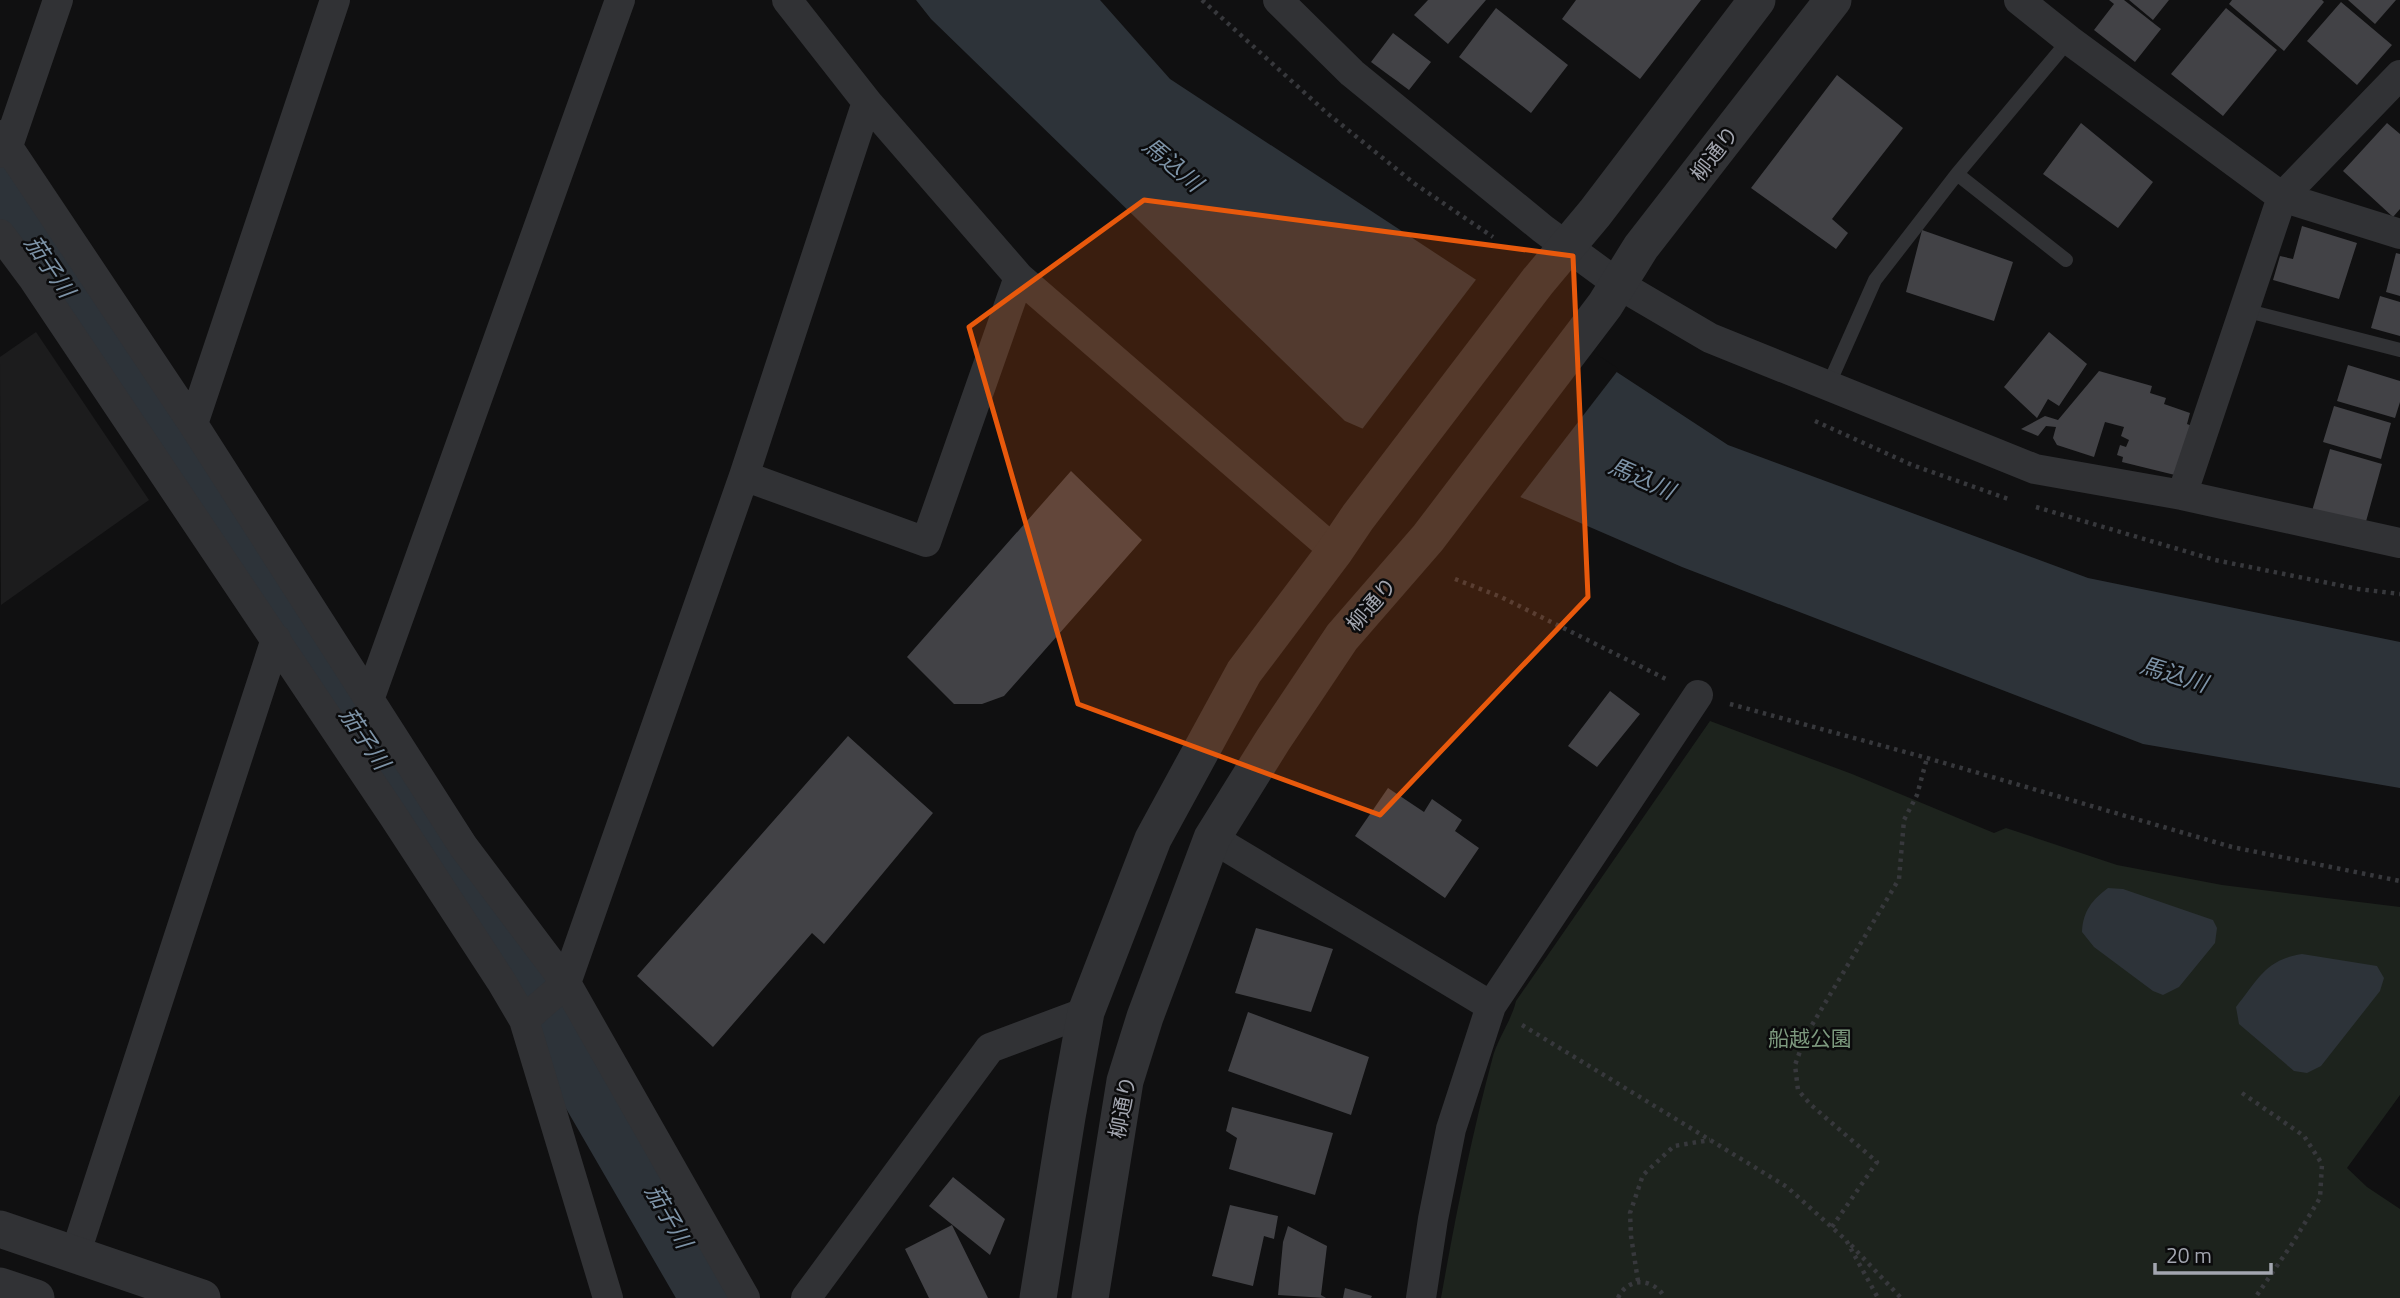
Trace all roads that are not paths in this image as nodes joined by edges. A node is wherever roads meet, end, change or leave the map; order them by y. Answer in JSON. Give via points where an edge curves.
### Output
{"nodes":[{"id":1,"x":58,"y":0,"type":"edge"},
{"id":2,"x":335,"y":0,"type":"edge"},
{"id":3,"x":620,"y":0,"type":"edge"},
{"id":4,"x":787,"y":0,"type":"edge"},
{"id":5,"x":1278,"y":0,"type":"edge"},
{"id":6,"x":1757,"y":0,"type":"edge"},
{"id":7,"x":1833,"y":0,"type":"edge"},
{"id":8,"x":2019,"y":0,"type":"edge"},
{"id":9,"x":2069,"y":40,"type":"junction"},
{"id":10,"x":2400,"y":75,"type":"edge"},
{"id":11,"x":867,"y":102,"type":"junction"},
{"id":12,"x":3,"y":145,"type":"edge"},
{"id":13,"x":1958,"y":174,"type":"junction"},
{"id":14,"x":2282,"y":197,"type":"junction"},
{"id":15,"x":0,"y":233,"type":"edge"},
{"id":16,"x":2400,"y":234,"type":"edge"},
{"id":17,"x":1566,"y":246,"type":"junction"},
{"id":18,"x":2066,"y":260,"type":"dead end"},
{"id":19,"x":1019,"y":277,"type":"junction"},
{"id":20,"x":1611,"y":295,"type":"junction"},
{"id":21,"x":2244,"y":310,"type":"junction"},
{"id":22,"x":2400,"y":350,"type":"edge"},
{"id":23,"x":1828,"y":386,"type":"junction"},
{"id":24,"x":192,"y":424,"type":"junction"},
{"id":25,"x":744,"y":477,"type":"junction"},
{"id":26,"x":2182,"y":495,"type":"junction"},
{"id":27,"x":2400,"y":543,"type":"edge"},
{"id":28,"x":1335,"y":551,"type":"junction"},
{"id":29,"x":276,"y":639,"type":"junction"},
{"id":30,"x":1698,"y":695,"type":"road end"},
{"id":31,"x":369,"y":700,"type":"junction"},
{"id":32,"x":1212,"y":838,"type":"junction"},
{"id":33,"x":566,"y":984,"type":"junction"},
{"id":34,"x":1491,"y":1006,"type":"junction"},
{"id":35,"x":1086,"y":1012,"type":"junction"},
{"id":36,"x":524,"y":1020,"type":"junction"},
{"id":37,"x":0,"y":1229,"type":"edge"},
{"id":38,"x":75,"y":1255,"type":"junction"},
{"id":39,"x":0,"y":1286,"type":"edge"},
{"id":40,"x":36,"y":1298,"type":"edge"},
{"id":41,"x":202,"y":1298,"type":"edge"},
{"id":42,"x":608,"y":1298,"type":"edge"},
{"id":43,"x":745,"y":1298,"type":"edge"},
{"id":44,"x":806,"y":1298,"type":"edge"},
{"id":45,"x":1038,"y":1298,"type":"edge"},
{"id":46,"x":1090,"y":1298,"type":"edge"},
{"id":47,"x":1421,"y":1298,"type":"edge"}],
"edges":[{"from":1,"to":12,"type":"street"},
{"from":2,"to":24,"type":"street"},
{"from":3,"to":31,"type":"street"},
{"from":4,"to":11,"type":"street"},
{"from":5,"to":17,"type":"street","via":[[1352,74]]},
{"from":6,"to":17,"type":"street"},
{"from":7,"to":20,"type":"street","name":"柳通り","via":[[1641,247]]},
{"from":8,"to":9,"type":"street"},
{"from":9,"to":13,"type":"lane"},
{"from":9,"to":14,"type":"street"},
{"from":10,"to":14,"type":"street"},
{"from":11,"to":19,"type":"street"},
{"from":11,"to":25,"type":"street"},
{"from":12,"to":24,"type":"street"},
{"from":13,"to":18,"type":"lane"},
{"from":13,"to":23,"type":"lane","via":[[1875,280]]},
{"from":14,"to":16,"type":"street"},
{"from":14,"to":21,"type":"street"},
{"from":15,"to":29,"type":"street"},
{"from":17,"to":20,"type":"street"},
{"from":17,"to":28,"type":"street"},
{"from":19,"to":25,"type":"street","via":[[926,542]]},
{"from":19,"to":28,"type":"street"},
{"from":20,"to":23,"type":"street"},
{"from":20,"to":32,"type":"street","name":"柳通り","via":[[1428,538],[1342,637]]},
{"from":21,"to":22,"type":"lane"},
{"from":21,"to":26,"type":"street"},
{"from":23,"to":26,"type":"street","via":[[2035,469]]},
{"from":24,"to":31,"type":"street"},
{"from":25,"to":33,"type":"street"},
{"from":26,"to":27,"type":"street"},
{"from":28,"to":35,"type":"street","via":[[1244,672],[1153,839]]},
{"from":29,"to":36,"type":"street"},
{"from":29,"to":38,"type":"street"},
{"from":30,"to":34,"type":"street"},
{"from":31,"to":33,"type":"street","via":[[464,846]]},
{"from":32,"to":34,"type":"street"},
{"from":32,"to":46,"type":"street","name":"柳通り","via":[[1125,1081]]},
{"from":33,"to":36,"type":"street"},
{"from":33,"to":43,"type":"street"},
{"from":34,"to":47,"type":"street","via":[[1451,1129]]},
{"from":35,"to":44,"type":"street","via":[[990,1048]]},
{"from":35,"to":45,"type":"street"},
{"from":36,"to":42,"type":"street"},
{"from":37,"to":38,"type":"street"},
{"from":38,"to":41,"type":"street"},
{"from":39,"to":40,"type":"street"}]}
